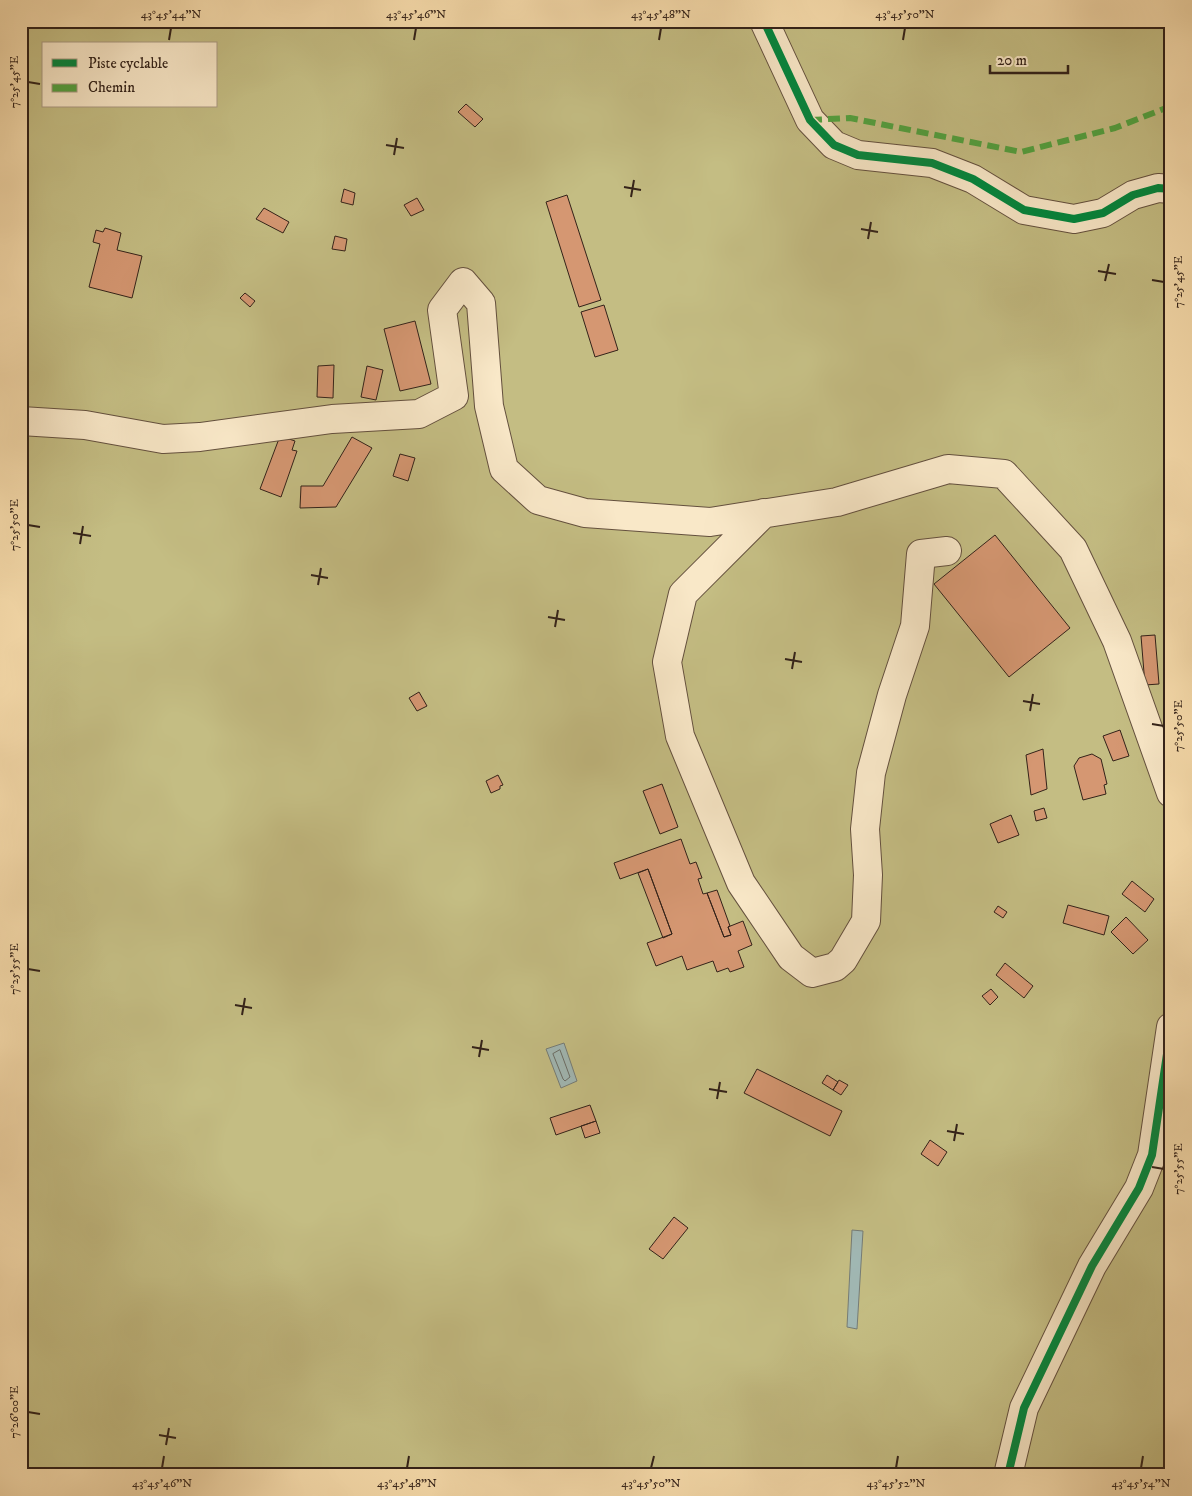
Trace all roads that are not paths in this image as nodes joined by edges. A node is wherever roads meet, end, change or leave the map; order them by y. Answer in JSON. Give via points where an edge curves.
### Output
{"nodes":[{"id":1,"x":764,"y":21,"type":"edge"},
{"id":2,"x":1171,"y":189,"type":"edge"},
{"id":3,"x":21,"y":420,"type":"edge"},
{"id":4,"x":764,"y":513,"type":"junction"},
{"id":5,"x":947,"y":551,"type":"dead end"},
{"id":6,"x":1171,"y":793,"type":"edge"},
{"id":7,"x":1171,"y":1027,"type":"edge"},
{"id":8,"x":1008,"y":1475,"type":"edge"}],
"edges":[{"from":1,"to":2,"type":"street","via":[[810,120],[834,145],[858,155],[932,163],[974,179],[1024,210],[1074,219],[1103,213],[1133,195],[1158,188]]},
{"from":3,"to":4,"type":"street","via":[[84,425],[162,440],[332,420],[419,414],[454,396],[442,310],[463,282],[481,303],[489,406],[504,469],[538,500],[585,513],[710,522]]},
{"from":4,"to":5,"type":"street","via":[[683,594],[667,662],[680,736],[741,883],[791,956],[812,973],[835,967],[843,960],[866,921],[865,829],[872,773],[892,695],[915,626],[921,554]]},
{"from":4,"to":6,"type":"street","via":[[837,502],[948,469],[1004,474],[1073,549],[1117,641]]},
{"from":7,"to":8,"type":"street","via":[[1152,1155],[1139,1188],[1092,1266],[1024,1408]]}]}
